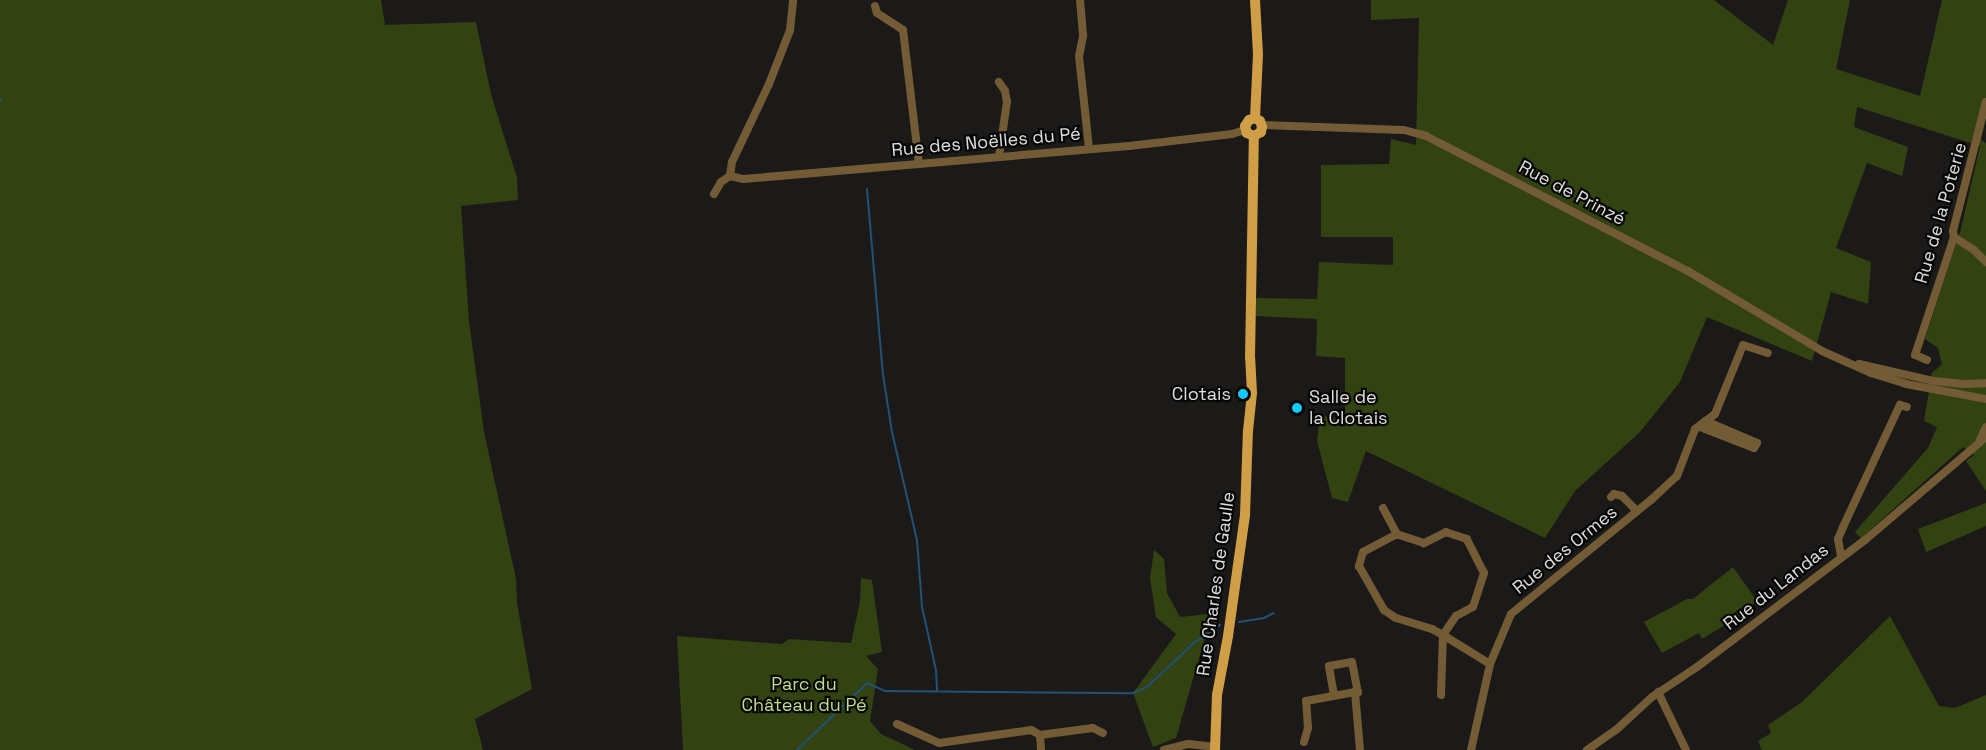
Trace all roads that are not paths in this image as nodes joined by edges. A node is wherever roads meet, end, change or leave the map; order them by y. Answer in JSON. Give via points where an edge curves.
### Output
{"nodes":[{"id":1,"x":793,"y":0,"type":"edge"},
{"id":2,"x":1080,"y":0,"type":"edge"},
{"id":3,"x":1256,"y":0,"type":"edge"},
{"id":4,"x":875,"y":6,"type":"dead end"},
{"id":5,"x":999,"y":82,"type":"dead end"},
{"id":6,"x":1986,"y":102,"type":"edge"},
{"id":7,"x":1258,"y":122,"type":"junction"},
{"id":8,"x":1250,"y":133,"type":"junction"},
{"id":9,"x":1089,"y":148,"type":"junction"},
{"id":10,"x":999,"y":156,"type":"junction"},
{"id":11,"x":919,"y":164,"type":"junction"},
{"id":12,"x":730,"y":176,"type":"junction"},
{"id":13,"x":714,"y":194,"type":"dead end"},
{"id":14,"x":1954,"y":237,"type":"junction"},
{"id":15,"x":1986,"y":262,"type":"edge"},
{"id":16,"x":1768,"y":353,"type":"dead end"},
{"id":17,"x":1846,"y":360,"type":"junction"},
{"id":18,"x":1927,"y":360,"type":"dead end"},
{"id":19,"x":1986,"y":383,"type":"edge"},
{"id":20,"x":1986,"y":399,"type":"edge"},
{"id":21,"x":1907,"y":407,"type":"dead end"},
{"id":22,"x":1703,"y":424,"type":"junction"},
{"id":23,"x":1986,"y":427,"type":"edge"},
{"id":24,"x":1983,"y":439,"type":"edge"},
{"id":25,"x":1611,"y":497,"type":"dead end"},
{"id":26,"x":1383,"y":508,"type":"dead end"},
{"id":27,"x":1637,"y":511,"type":"junction"},
{"id":28,"x":1397,"y":534,"type":"junction"},
{"id":29,"x":1841,"y":556,"type":"junction"},
{"id":30,"x":1443,"y":635,"type":"junction"},
{"id":31,"x":1490,"y":664,"type":"junction"},
{"id":32,"x":1355,"y":692,"type":"junction"},
{"id":33,"x":1658,"y":692,"type":"junction"},
{"id":34,"x":1441,"y":694,"type":"dead end"},
{"id":35,"x":1334,"y":695,"type":"junction"},
{"id":36,"x":897,"y":724,"type":"dead end"},
{"id":37,"x":1103,"y":733,"type":"dead end"},
{"id":38,"x":1040,"y":735,"type":"junction"},
{"id":39,"x":1304,"y":742,"type":"dead end"},
{"id":40,"x":939,"y":746,"type":"edge"},
{"id":41,"x":1216,"y":749,"type":"edge"},
{"id":42,"x":1041,"y":750,"type":"edge"},
{"id":43,"x":1164,"y":750,"type":"edge"},
{"id":44,"x":1360,"y":750,"type":"edge"},
{"id":45,"x":1471,"y":750,"type":"edge"},
{"id":46,"x":1587,"y":750,"type":"edge"},
{"id":47,"x":1686,"y":750,"type":"edge"}],
"edges":[{"from":1,"to":12,"type":"street","via":[[790,30],[732,162]]},
{"from":2,"to":9,"type":"street","via":[[1083,36],[1079,56]]},
{"from":3,"to":7,"type":"main road"},
{"from":4,"to":11,"type":"street","via":[[877,13],[903,30]]},
{"from":5,"to":10,"type":"street","via":[[1007,102]]},
{"from":6,"to":14,"type":"street","name":"Rue de la Poterie"},
{"from":7,"to":8,"type":"main road","via":[[1260,132]]},
{"from":7,"to":17,"type":"street","name":"Rue de Prinzé","via":[[1382,129],[1426,136],[1688,271],[1800,339]]},
{"from":8,"to":9,"type":"street","name":"Rue des Noëlles du Pé"},
{"from":8,"to":41,"type":"main road","name":"Rue Charles de Gaulle","via":[[1252,393],[1245,515],[1215,712]]},
{"from":9,"to":10,"type":"street","name":"Rue des Noëlles du Pé"},
{"from":10,"to":11,"type":"street","name":"Rue des Noëlles du Pé"},
{"from":11,"to":12,"type":"street","name":"Rue des Noëlles du Pé","via":[[743,179]]},
{"from":12,"to":13,"type":"street"},
{"from":14,"to":15,"type":"street"},
{"from":14,"to":18,"type":"street","name":"Rue de la Poterie","via":[[1916,355]]},
{"from":16,"to":22,"type":"street","name":"Rue des Ormes","via":[[1743,345],[1714,414]]},
{"from":17,"to":19,"type":"street","name":"Rue de Prinzé","via":[[1934,381]]},
{"from":17,"to":20,"type":"street","name":"Rue de Prinzé","via":[[1906,384]]},
{"from":21,"to":29,"type":"street","via":[[1900,405],[1838,539]]},
{"from":22,"to":22,"type":"street","via":[[1757,443],[1754,448]]},
{"from":22,"to":27,"type":"street","name":"Rue des Ormes","via":[[1695,429],[1677,476]]},
{"from":23,"to":24,"type":"street","name":"Rue du Landas"},
{"from":24,"to":29,"type":"street","name":"Rue du Landas"},
{"from":25,"to":27,"type":"street","name":"Rue des Ormes","via":[[1622,496]]},
{"from":26,"to":28,"type":"street"},
{"from":27,"to":31,"type":"street","name":"Rue des Ormes","via":[[1511,614]]},
{"from":28,"to":30,"type":"street","via":[[1364,552],[1359,566],[1384,610]]},
{"from":28,"to":30,"type":"street","via":[[1424,543],[1446,531],[1467,539],[1485,573],[1473,607],[1456,616]]},
{"from":29,"to":33,"type":"street","name":"Rue du Landas","via":[[1750,628]]},
{"from":30,"to":31,"type":"street"},
{"from":30,"to":34,"type":"street"},
{"from":31,"to":45,"type":"street","name":"Rue des Ormes"},
{"from":32,"to":35,"type":"street"},
{"from":32,"to":35,"type":"street","via":[[1352,662],[1329,666]]},
{"from":32,"to":44,"type":"street"},
{"from":33,"to":46,"type":"street","name":"Rue du Landas"},
{"from":33,"to":47,"type":"street"},
{"from":35,"to":39,"type":"street","via":[[1306,701],[1308,728]]},
{"from":36,"to":40,"type":"street"},
{"from":37,"to":38,"type":"street","via":[[1092,728]]},
{"from":38,"to":40,"type":"street","via":[[1031,730]]},
{"from":38,"to":42,"type":"street"},
{"from":41,"to":43,"type":"street","via":[[1188,744]]}]}
